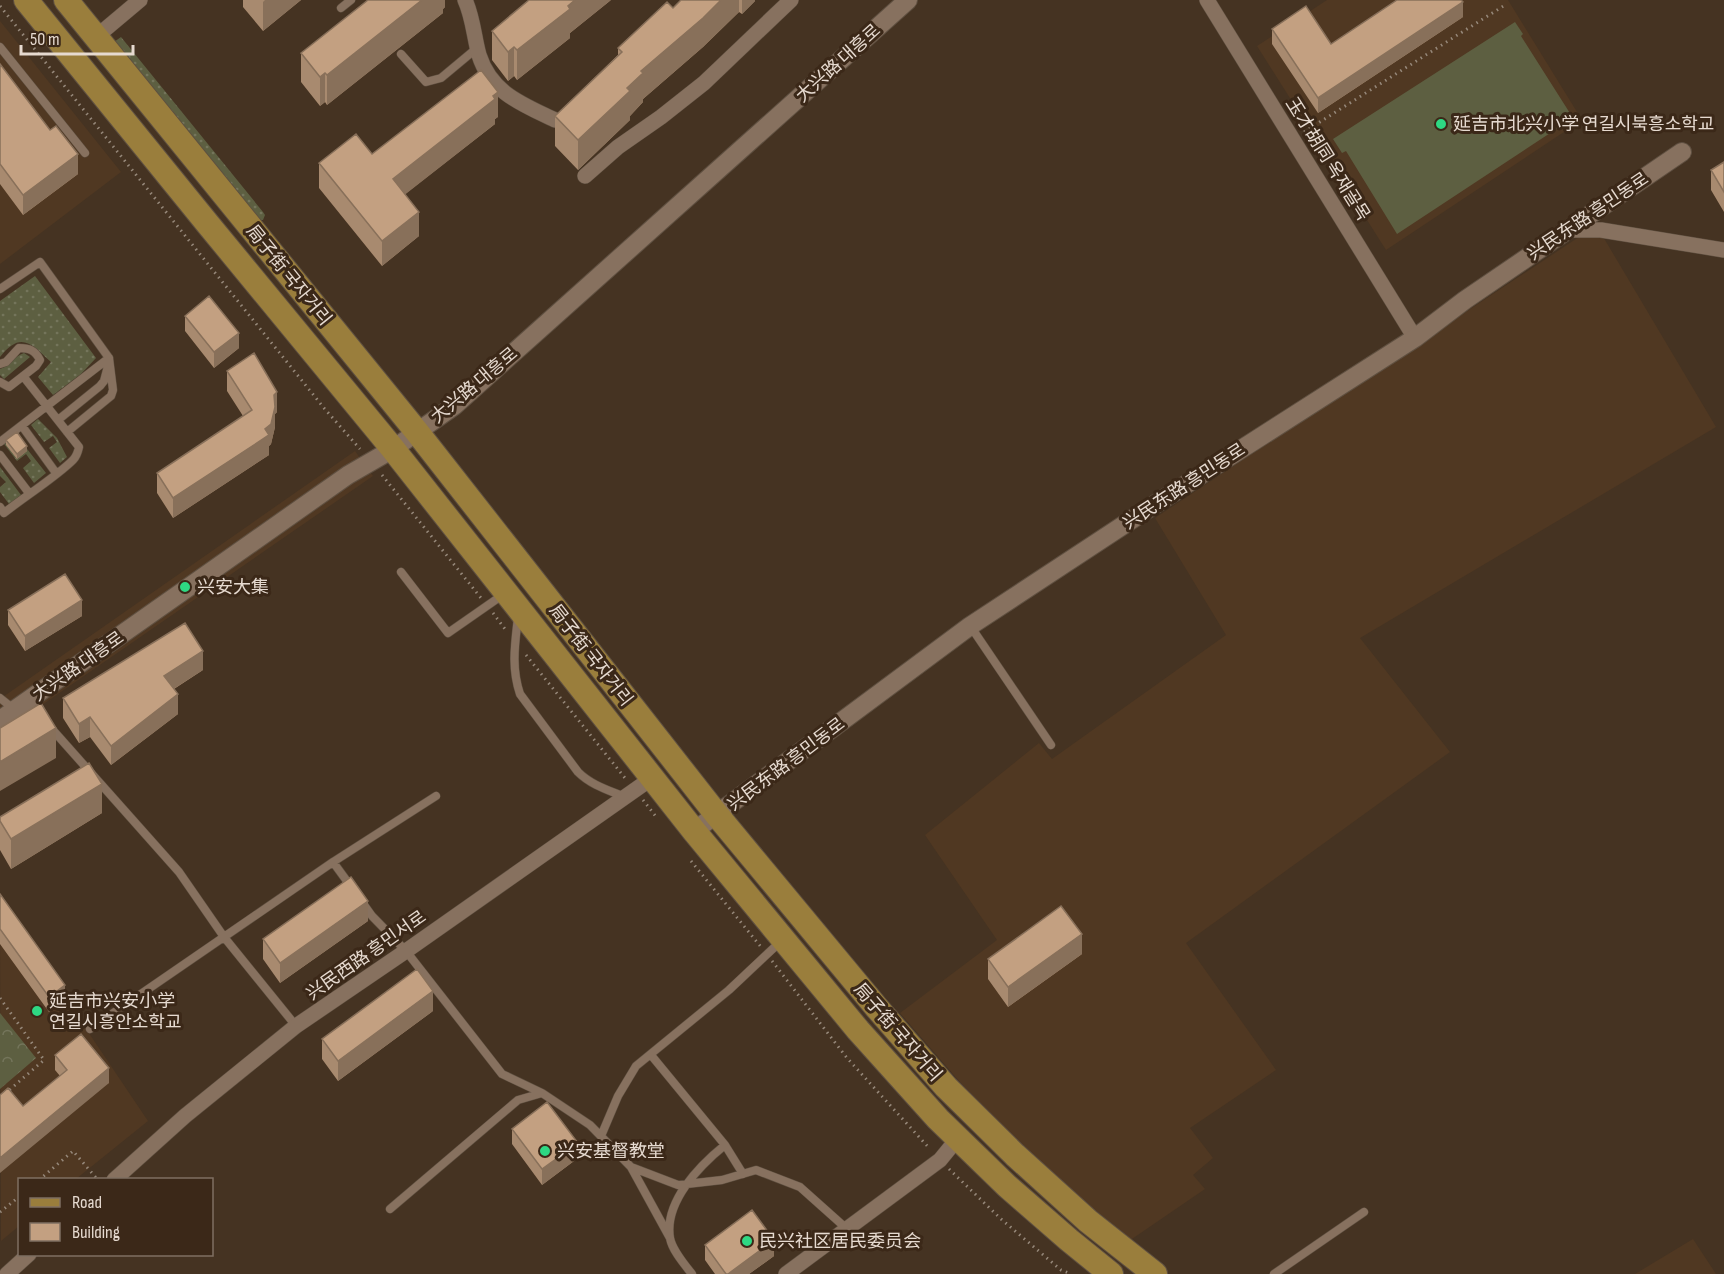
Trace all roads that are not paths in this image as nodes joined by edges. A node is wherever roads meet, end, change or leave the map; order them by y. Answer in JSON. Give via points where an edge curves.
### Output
{"nodes":[{"id":1,"x":26,"y":0,"type":"edge"},
{"id":2,"x":66,"y":0,"type":"edge"},
{"id":3,"x":140,"y":0,"type":"edge"},
{"id":4,"x":351,"y":0,"type":"edge"},
{"id":5,"x":465,"y":0,"type":"edge"},
{"id":6,"x":791,"y":0,"type":"edge"},
{"id":7,"x":1208,"y":0,"type":"edge"},
{"id":8,"x":906,"y":1,"type":"edge"},
{"id":9,"x":341,"y":8,"type":"dead end"},
{"id":10,"x":96,"y":37,"type":"junction"},
{"id":11,"x":0,"y":47,"type":"edge"},
{"id":12,"x":481,"y":48,"type":"junction"},
{"id":13,"x":401,"y":54,"type":"dead end"},
{"id":14,"x":558,"y":118,"type":"edge"},
{"id":15,"x":1682,"y":152,"type":"dead end"},
{"id":16,"x":85,"y":153,"type":"dead end"},
{"id":17,"x":585,"y":176,"type":"dead end"},
{"id":18,"x":1570,"y":230,"type":"junction"},
{"id":19,"x":1724,"y":250,"type":"edge"},
{"id":20,"x":0,"y":289,"type":"edge"},
{"id":21,"x":1415,"y":338,"type":"junction"},
{"id":22,"x":110,"y":358,"type":"junction"},
{"id":23,"x":0,"y":364,"type":"edge"},
{"id":24,"x":23,"y":376,"type":"junction"},
{"id":25,"x":0,"y":382,"type":"edge"},
{"id":26,"x":47,"y":406,"type":"junction"},
{"id":27,"x":58,"y":420,"type":"junction"},
{"id":28,"x":22,"y":426,"type":"junction"},
{"id":29,"x":67,"y":432,"type":"junction"},
{"id":30,"x":417,"y":432,"type":"junction"},
{"id":31,"x":0,"y":442,"type":"edge"},
{"id":32,"x":393,"y":449,"type":"junction"},
{"id":33,"x":0,"y":455,"type":"edge"},
{"id":34,"x":56,"y":472,"type":"junction"},
{"id":35,"x":29,"y":493,"type":"junction"},
{"id":36,"x":0,"y":507,"type":"edge"},
{"id":37,"x":401,"y":572,"type":"dead end"},
{"id":38,"x":513,"y":601,"type":"junction"},
{"id":39,"x":970,"y":626,"type":"junction"},
{"id":40,"x":0,"y":698,"type":"edge"},
{"id":41,"x":20,"y":711,"type":"edge"},
{"id":42,"x":44,"y":719,"type":"edge"},
{"id":43,"x":1051,"y":745,"type":"dead end"},
{"id":44,"x":652,"y":778,"type":"junction"},
{"id":45,"x":436,"y":796,"type":"dead end"},
{"id":46,"x":625,"y":797,"type":"junction"},
{"id":47,"x":717,"y":815,"type":"junction"},
{"id":48,"x":694,"y":831,"type":"junction"},
{"id":49,"x":333,"y":862,"type":"junction"},
{"id":50,"x":224,"y":937,"type":"junction"},
{"id":51,"x":783,"y":939,"type":"junction"},
{"id":52,"x":406,"y":951,"type":"junction"},
{"id":53,"x":296,"y":1026,"type":"junction"},
{"id":54,"x":90,"y":1029,"type":"dead end"},
{"id":55,"x":651,"y":1055,"type":"junction"},
{"id":56,"x":542,"y":1093,"type":"junction"},
{"id":57,"x":601,"y":1136,"type":"junction"},
{"id":58,"x":958,"y":1138,"type":"junction"},
{"id":59,"x":725,"y":1145,"type":"junction"},
{"id":60,"x":631,"y":1167,"type":"junction"},
{"id":61,"x":743,"y":1174,"type":"junction"},
{"id":62,"x":115,"y":1178,"type":"edge"},
{"id":63,"x":687,"y":1184,"type":"junction"},
{"id":64,"x":390,"y":1209,"type":"dead end"},
{"id":65,"x":1364,"y":1212,"type":"dead end"},
{"id":66,"x":847,"y":1229,"type":"junction"},
{"id":67,"x":670,"y":1239,"type":"junction"},
{"id":68,"x":27,"y":1256,"type":"edge"},
{"id":69,"x":7,"y":1274,"type":"edge"},
{"id":70,"x":692,"y":1274,"type":"edge"},
{"id":71,"x":786,"y":1274,"type":"edge"},
{"id":72,"x":1111,"y":1274,"type":"edge"},
{"id":73,"x":1155,"y":1274,"type":"edge"},
{"id":74,"x":1274,"y":1274,"type":"edge"}],
"edges":[{"from":1,"to":32,"type":"main road","name":"局子街 국자거리"},
{"from":2,"to":10,"type":"main road","name":"局子街 국자거리"},
{"from":3,"to":10,"type":"street"},
{"from":4,"to":9,"type":"lane"},
{"from":5,"to":12,"type":"street"},
{"from":6,"to":17,"type":"street","via":[[704,83]]},
{"from":7,"to":21,"type":"street","name":"玉才胡同 옥재골목"},
{"from":8,"to":30,"type":"street","name":"大兴路 대흥로","via":[[454,406]]},
{"from":10,"to":30,"type":"main road","name":"局子街 국자거리"},
{"from":11,"to":16,"type":"lane"},
{"from":12,"to":13,"type":"lane","via":[[441,78],[426,82]]},
{"from":12,"to":14,"type":"street","via":[[482,64],[503,93]]},
{"from":15,"to":18,"type":"street","name":"兴民东路 흥민동로"},
{"from":18,"to":19,"type":"street","via":[[1601,230]]},
{"from":18,"to":21,"type":"street","name":"兴民东路 흥민동로"},
{"from":20,"to":22,"type":"lane","via":[[40,262]]},
{"from":21,"to":39,"type":"street","name":"兴民东路 흥민동로"},
{"from":22,"to":26,"type":"lane"},
{"from":22,"to":27,"type":"lane","via":[[104,381]]},
{"from":22,"to":29,"type":"lane","via":[[111,396]]},
{"from":23,"to":24,"type":"lane","via":[[19,348],[36,352],[40,360]]},
{"from":24,"to":25,"type":"lane","via":[[9,387]]},
{"from":24,"to":26,"type":"lane"},
{"from":26,"to":27,"type":"lane"},
{"from":26,"to":28,"type":"lane"},
{"from":27,"to":29,"type":"lane"},
{"from":28,"to":31,"type":"lane"},
{"from":28,"to":34,"type":"lane"},
{"from":29,"to":34,"type":"lane","via":[[79,447],[77,454]]},
{"from":30,"to":32,"type":"street","name":"大兴路 대흥로"},
{"from":30,"to":47,"type":"main road","name":"局子街 국자거리"},
{"from":32,"to":38,"type":"main road","name":"局子街 국자거리"},
{"from":32,"to":41,"type":"street","name":"大兴路 대흥로","via":[[348,475]]},
{"from":33,"to":35,"type":"lane"},
{"from":34,"to":35,"type":"lane"},
{"from":35,"to":36,"type":"lane","via":[[4,513]]},
{"from":37,"to":38,"type":"lane","via":[[448,633]]},
{"from":38,"to":44,"type":"main road","name":"局子街 국자거리"},
{"from":38,"to":46,"type":"lane","via":[[513,663],[520,694],[586,780]]},
{"from":39,"to":43,"type":"lane"},
{"from":39,"to":47,"type":"street","name":"兴民东路 흥민동로"},
{"from":40,"to":41,"type":"lane"},
{"from":42,"to":50,"type":"lane","via":[[179,872]]},
{"from":44,"to":46,"type":"street","name":"兴民西路 흥민서로"},
{"from":44,"to":48,"type":"main road","name":"局子街 국자거리"},
{"from":45,"to":49,"type":"lane"},
{"from":46,"to":52,"type":"street","name":"兴民西路 흥민서로"},
{"from":47,"to":48,"type":"street","name":"兴民东路 흥민동로"},
{"from":47,"to":73,"type":"main road","name":"局子街 국자거리","via":[[946,1087],[1088,1221]]},
{"from":48,"to":51,"type":"main road","name":"局子街 국자거리"},
{"from":49,"to":50,"type":"lane"},
{"from":49,"to":52,"type":"lane","via":[[372,916]]},
{"from":50,"to":53,"type":"lane"},
{"from":50,"to":54,"type":"lane"},
{"from":51,"to":55,"type":"lane"},
{"from":51,"to":58,"type":"main road","name":"局子街 국자거리","via":[[858,1030]]},
{"from":52,"to":53,"type":"street","name":"兴民西路 흥민서로"},
{"from":52,"to":56,"type":"lane","via":[[502,1074]]},
{"from":53,"to":62,"type":"street","name":"兴民西路 흥민서로"},
{"from":55,"to":57,"type":"lane","via":[[636,1066]]},
{"from":55,"to":59,"type":"lane"},
{"from":56,"to":57,"type":"lane"},
{"from":56,"to":64,"type":"lane","via":[[518,1100]]},
{"from":57,"to":60,"type":"lane"},
{"from":58,"to":66,"type":"street","via":[[940,1160]]},
{"from":58,"to":72,"type":"main road","name":"局子街 국자거리","via":[[1007,1186]]},
{"from":59,"to":61,"type":"lane"},
{"from":59,"to":63,"type":"lane","via":[[706,1160]]},
{"from":60,"to":63,"type":"lane","via":[[678,1185]]},
{"from":60,"to":67,"type":"lane"},
{"from":61,"to":63,"type":"lane"},
{"from":61,"to":66,"type":"lane","via":[[756,1170],[800,1187]]},
{"from":63,"to":67,"type":"lane","via":[[670,1216]]},
{"from":65,"to":74,"type":"lane"},
{"from":66,"to":71,"type":"street"},
{"from":67,"to":70,"type":"lane"},
{"from":68,"to":69,"type":"street"}]}
